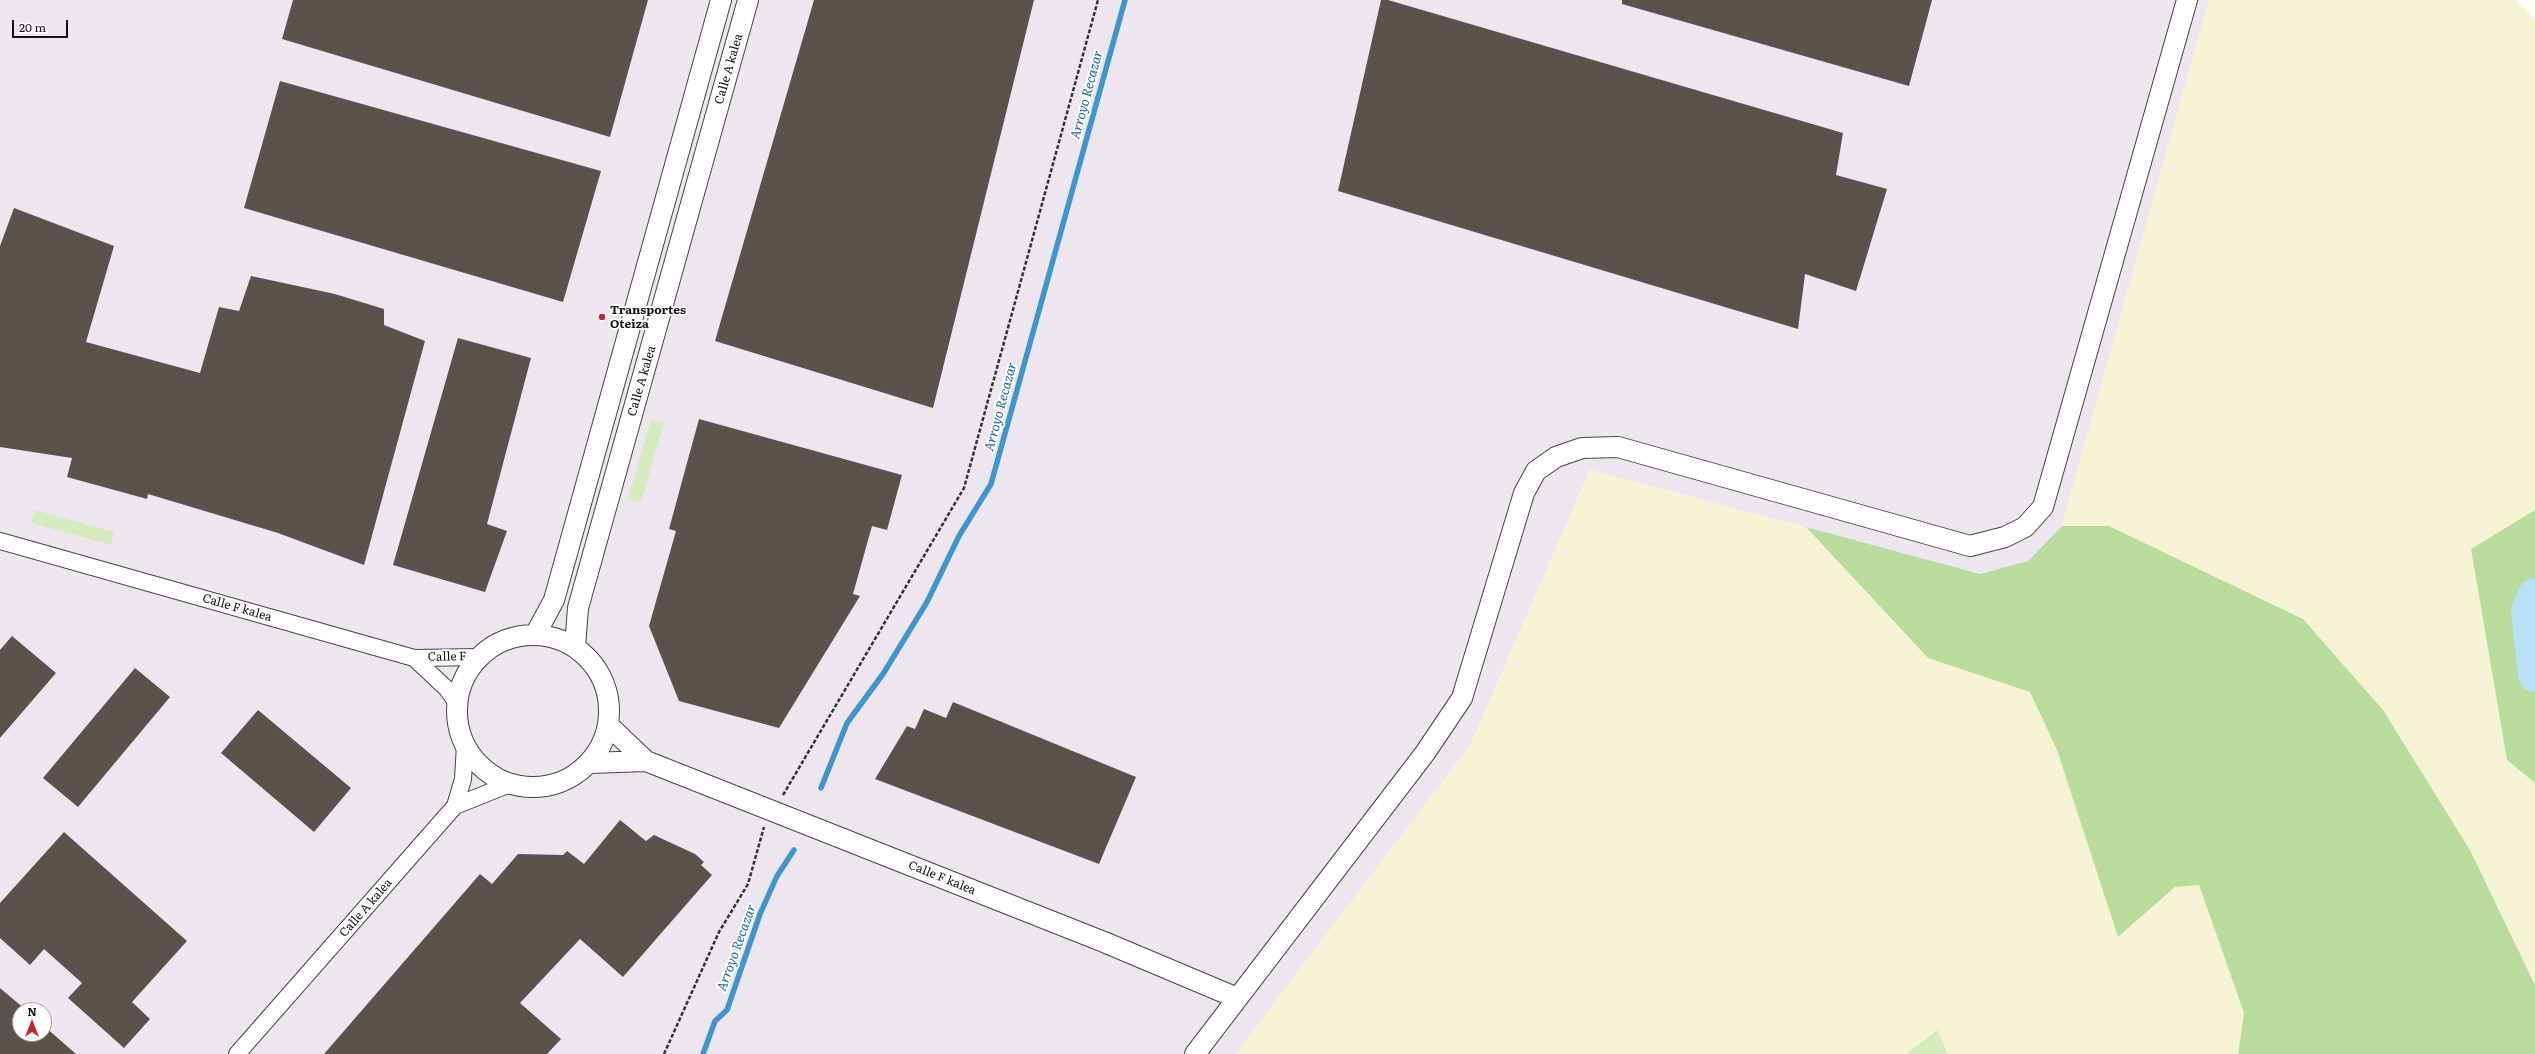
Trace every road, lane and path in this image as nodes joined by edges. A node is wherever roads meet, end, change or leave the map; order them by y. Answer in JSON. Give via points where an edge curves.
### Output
{"nodes":[{"id":1,"x":721,"y":0,"type":"edge"},
{"id":2,"x":748,"y":0,"type":"edge"},
{"id":3,"x":1098,"y":0,"type":"edge"},
{"id":4,"x":2187,"y":0,"type":"edge"},
{"id":5,"x":2,"y":542,"type":"edge"},
{"id":6,"x":536,"y":635,"type":"junction"},
{"id":7,"x":575,"y":647,"type":"junction"},
{"id":8,"x":480,"y":657,"type":"junction"},
{"id":9,"x":414,"y":658,"type":"junction"},
{"id":10,"x":457,"y":703,"type":"junction"},
{"id":11,"x":608,"y":725,"type":"junction"},
{"id":12,"x":465,"y":745,"type":"junction"},
{"id":13,"x":646,"y":761,"type":"junction"},
{"id":14,"x":590,"y":763,"type":"junction"},
{"id":15,"x":510,"y":784,"type":"junction"},
{"id":16,"x":455,"y":806,"type":"junction"},
{"id":17,"x":777,"y":812,"type":"junction"},
{"id":18,"x":1237,"y":998,"type":"junction"},
{"id":19,"x":237,"y":1054,"type":"edge"},
{"id":20,"x":664,"y":1054,"type":"edge"},
{"id":21,"x":1195,"y":1054,"type":"edge"}],
"edges":[{"from":1,"to":6,"type":"street","via":[[554,600]]},
{"from":2,"to":7,"type":"street","name":"Calle A kalea","via":[[578,608]]},
{"from":3,"to":17,"type":"path","via":[[964,488],[784,790]]},
{"from":4,"to":18,"type":"street","via":[[2043,507],[2025,528],[2005,537],[1970,546],[1618,448],[1582,448],[1556,456],[1536,470],[1524,493],[1462,698],[1425,753]]},
{"from":5,"to":9,"type":"street","name":"Calle F kalea"},
{"from":6,"to":7,"type":"street","via":[[549,636]]},
{"from":6,"to":8,"type":"street","via":[[515,637],[496,644]]},
{"from":7,"to":11,"type":"street","via":[[589,658],[600,673],[610,707]]},
{"from":8,"to":9,"type":"street","name":"Calle F"},
{"from":8,"to":10,"type":"street","via":[[464,678]]},
{"from":9,"to":10,"type":"street","name":"Calle F kalea"},
{"from":10,"to":12,"type":"street","via":[[459,732]]},
{"from":11,"to":13,"type":"street","name":"Calle F kalea"},
{"from":11,"to":14,"type":"street","via":[[602,745]]},
{"from":12,"to":15,"type":"street","via":[[476,762],[491,775]]},
{"from":12,"to":16,"type":"street","via":[[463,779]]},
{"from":13,"to":14,"type":"street","name":"Calle F kalea"},
{"from":13,"to":17,"type":"street","name":"Calle F kalea"},
{"from":14,"to":15,"type":"street","via":[[561,782],[544,787]]},
{"from":15,"to":16,"type":"street","name":"Calle A kalea"},
{"from":16,"to":19,"type":"street","name":"Calle A kalea"},
{"from":17,"to":18,"type":"street","name":"Calle F kalea"},
{"from":17,"to":20,"type":"path","via":[[764,826],[748,884],[719,932]]},
{"from":18,"to":21,"type":"street"}]}
